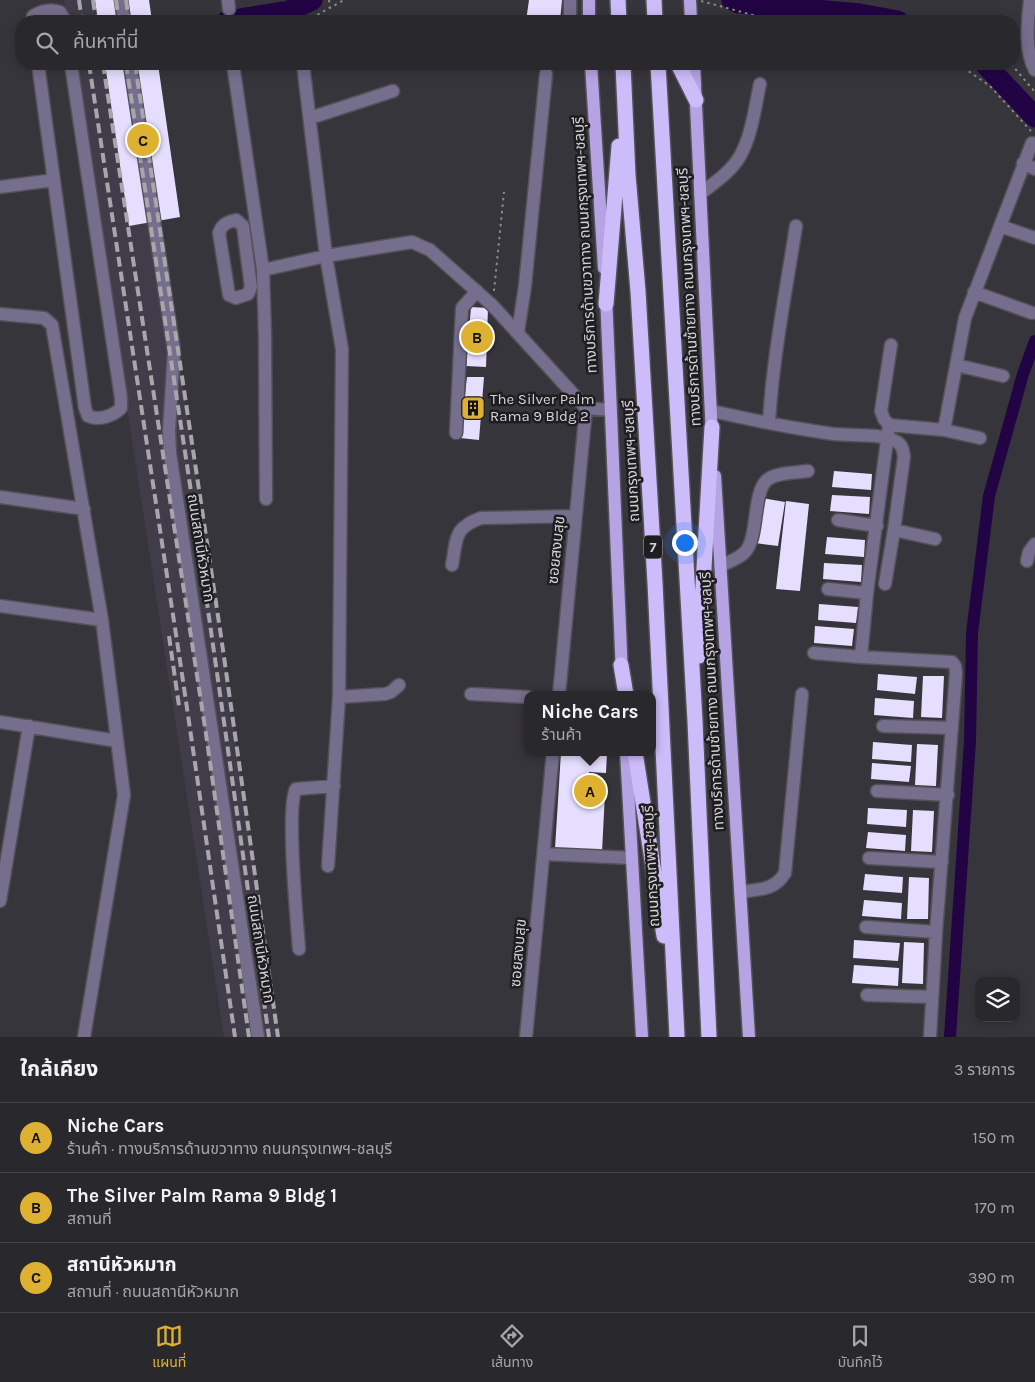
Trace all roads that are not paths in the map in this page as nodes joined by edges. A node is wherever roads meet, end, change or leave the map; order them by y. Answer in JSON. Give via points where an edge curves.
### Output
{"nodes":[{"id":1,"x":121,"y":0,"type":"edge"},
{"id":2,"x":570,"y":0,"type":"edge"},
{"id":3,"x":589,"y":0,"type":"edge"},
{"id":4,"x":654,"y":0,"type":"edge"},
{"id":5,"x":690,"y":0,"type":"edge"},
{"id":6,"x":1030,"y":0,"type":"edge"},
{"id":7,"x":34,"y":15,"type":"edge"},
{"id":8,"x":61,"y":15,"type":"edge"},
{"id":9,"x":123,"y":15,"type":"edge"},
{"id":10,"x":570,"y":15,"type":"edge"},
{"id":11,"x":589,"y":15,"type":"edge"},
{"id":12,"x":656,"y":15,"type":"edge"},
{"id":13,"x":691,"y":15,"type":"edge"},
{"id":14,"x":39,"y":70,"type":"edge"},
{"id":15,"x":72,"y":70,"type":"edge"},
{"id":16,"x":131,"y":70,"type":"edge"},
{"id":17,"x":233,"y":70,"type":"edge"},
{"id":18,"x":304,"y":70,"type":"edge"},
{"id":19,"x":590,"y":70,"type":"edge"},
{"id":20,"x":623,"y":70,"type":"edge"},
{"id":21,"x":658,"y":70,"type":"edge"},
{"id":22,"x":681,"y":70,"type":"edge"},
{"id":23,"x":694,"y":70,"type":"edge"},
{"id":24,"x":1035,"y":70,"type":"edge"},
{"id":25,"x":546,"y":74,"type":"dead end"},
{"id":26,"x":624,"y":80,"type":"junction"},
{"id":27,"x":760,"y":84,"type":"dead end"},
{"id":28,"x":393,"y":91,"type":"dead end"},
{"id":29,"x":696,"y":100,"type":"junction"},
{"id":30,"x":310,"y":118,"type":"junction"},
{"id":31,"x":1033,"y":139,"type":"edge"},
{"id":32,"x":1029,"y":166,"type":"edge"},
{"id":33,"x":54,"y":180,"type":"junction"},
{"id":34,"x":0,"y":187,"type":"edge"},
{"id":35,"x":700,"y":194,"type":"junction"},
{"id":36,"x":243,"y":226,"type":"junction"},
{"id":37,"x":796,"y":226,"type":"dead end"},
{"id":38,"x":1000,"y":226,"type":"junction"},
{"id":39,"x":258,"y":229,"type":"junction"},
{"id":40,"x":1035,"y":238,"type":"edge"},
{"id":41,"x":326,"y":256,"type":"junction"},
{"id":42,"x":263,"y":270,"type":"junction"},
{"id":43,"x":477,"y":291,"type":"junction"},
{"id":44,"x":974,"y":292,"type":"junction"},
{"id":45,"x":606,"y":304,"type":"junction"},
{"id":46,"x":1032,"y":313,"type":"dead end"},
{"id":47,"x":0,"y":314,"type":"edge"},
{"id":48,"x":518,"y":332,"type":"junction"},
{"id":49,"x":891,"y":344,"type":"dead end"},
{"id":50,"x":956,"y":365,"type":"junction"},
{"id":51,"x":1003,"y":376,"type":"dead end"},
{"id":52,"x":586,"y":408,"type":"junction"},
{"id":53,"x":610,"y":410,"type":"junction"},
{"id":54,"x":712,"y":411,"type":"junction"},
{"id":55,"x":769,"y":422,"type":"junction"},
{"id":56,"x":712,"y":428,"type":"junction"},
{"id":57,"x":944,"y":430,"type":"junction"},
{"id":58,"x":888,"y":431,"type":"junction"},
{"id":59,"x":456,"y":433,"type":"dead end"},
{"id":60,"x":980,"y":438,"type":"dead end"},
{"id":61,"x":808,"y":471,"type":"dead end"},
{"id":62,"x":0,"y":497,"type":"edge"},
{"id":63,"x":266,"y":499,"type":"dead end"},
{"id":64,"x":84,"y":509,"type":"junction"},
{"id":65,"x":575,"y":516,"type":"junction"},
{"id":66,"x":838,"y":520,"type":"dead end"},
{"id":67,"x":877,"y":526,"type":"junction"},
{"id":68,"x":894,"y":530,"type":"junction"},
{"id":69,"x":935,"y":539,"type":"dead end"},
{"id":70,"x":1035,"y":544,"type":"edge"},
{"id":71,"x":1027,"y":561,"type":"dead end"},
{"id":72,"x":452,"y":565,"type":"dead end"},
{"id":73,"x":720,"y":566,"type":"junction"},
{"id":74,"x":885,"y":584,"type":"dead end"},
{"id":75,"x":828,"y":589,"type":"dead end"},
{"id":76,"x":867,"y":593,"type":"junction"},
{"id":77,"x":0,"y":606,"type":"edge"},
{"id":78,"x":102,"y":620,"type":"junction"},
{"id":79,"x":814,"y":653,"type":"dead end"},
{"id":80,"x":861,"y":656,"type":"junction"},
{"id":81,"x":621,"y":665,"type":"joint"},
{"id":82,"x":398,"y":685,"type":"dead end"},
{"id":83,"x":559,"y":691,"type":"edge"},
{"id":84,"x":624,"y":691,"type":"edge"},
{"id":85,"x":471,"y":694,"type":"dead end"},
{"id":86,"x":802,"y":694,"type":"dead end"},
{"id":87,"x":339,"y":697,"type":"junction"},
{"id":88,"x":524,"y":697,"type":"edge"},
{"id":89,"x":695,"y":721,"type":"junction"},
{"id":90,"x":0,"y":722,"type":"edge"},
{"id":91,"x":29,"y":726,"type":"junction"},
{"id":92,"x":883,"y":726,"type":"dead end"},
{"id":93,"x":952,"y":728,"type":"junction"},
{"id":94,"x":117,"y":741,"type":"junction"},
{"id":95,"x":553,"y":756,"type":"edge"},
{"id":96,"x":626,"y":756,"type":"edge"},
{"id":97,"x":636,"y":756,"type":"edge"},
{"id":98,"x":334,"y":786,"type":"junction"},
{"id":99,"x":877,"y":791,"type":"dead end"},
{"id":100,"x":948,"y":796,"type":"junction"},
{"id":101,"x":544,"y":854,"type":"junction"},
{"id":102,"x":632,"y":858,"type":"junction"},
{"id":103,"x":869,"y":858,"type":"dead end"},
{"id":104,"x":942,"y":862,"type":"junction"},
{"id":105,"x":328,"y":866,"type":"dead end"},
{"id":106,"x":740,"y":892,"type":"junction"},
{"id":107,"x":0,"y":901,"type":"edge"},
{"id":108,"x":866,"y":928,"type":"dead end"},
{"id":109,"x":936,"y":932,"type":"junction"},
{"id":110,"x":299,"y":949,"type":"dead end"},
{"id":111,"x":866,"y":995,"type":"dead end"},
{"id":112,"x":932,"y":997,"type":"junction"},
{"id":113,"x":708,"y":1013,"type":"junction"},
{"id":114,"x":676,"y":1014,"type":"junction"},
{"id":115,"x":84,"y":1037,"type":"edge"},
{"id":116,"x":258,"y":1037,"type":"edge"},
{"id":117,"x":526,"y":1037,"type":"edge"},
{"id":118,"x":642,"y":1037,"type":"edge"},
{"id":119,"x":677,"y":1037,"type":"edge"},
{"id":120,"x":709,"y":1037,"type":"edge"},
{"id":121,"x":714,"y":1037,"type":"edge"},
{"id":122,"x":749,"y":1037,"type":"edge"},
{"id":123,"x":930,"y":1037,"type":"edge"}],
"edges":[{"from":1,"to":9,"type":"street"},
{"from":2,"to":10,"type":"street"},
{"from":3,"to":11,"type":"main road"},
{"from":4,"to":12,"type":"highway"},
{"from":5,"to":13,"type":"main road"},
{"from":6,"to":24,"type":"street","via":[[1028,43]]},
{"from":7,"to":8,"type":"street","via":[[54,10]]},
{"from":14,"to":33,"type":"street"},
{"from":15,"to":33,"type":"street","via":[[121,398],[121,408],[114,414],[94,418],[88,416],[85,408]]},
{"from":16,"to":116,"type":"street","name":"ถนนสถานีหัวหมาก","via":[[174,351],[170,453]]},
{"from":17,"to":39,"type":"street"},
{"from":18,"to":30,"type":"street"},
{"from":19,"to":45,"type":"main road","name":"ทางบริการด้านขวาทาง ถนนกรุงเทพฯ-ชลบุรี"},
{"from":20,"to":26,"type":"highway","name":"ถนนกรุงเทพฯ-ชลบุรี","number":"7"},
{"from":21,"to":89,"type":"highway","number":"7"},
{"from":22,"to":29,"type":"highway"},
{"from":23,"to":29,"type":"main road","name":"ทางบริการด้านซ้ายทาง ถนนกรุงเทพฯ-ชลบุรี"},
{"from":25,"to":48,"type":"street"},
{"from":26,"to":45,"type":"highway"},
{"from":26,"to":114,"type":"highway","name":"ถนนกรุงเทพฯ-ชลบุรี","number":"7","via":[[655,573]]},
{"from":27,"to":35,"type":"street","via":[[748,138],[740,156],[728,171]]},
{"from":28,"to":30,"type":"street"},
{"from":29,"to":35,"type":"main road","name":"ทางบริการด้านซ้ายทาง ถนนกรุงเทพฯ-ชลบุรี"},
{"from":30,"to":41,"type":"street"},
{"from":31,"to":32,"type":"street"},
{"from":32,"to":38,"type":"street"},
{"from":33,"to":34,"type":"street"},
{"from":35,"to":54,"type":"main road","name":"ทางบริการด้านซ้ายทาง ถนนกรุงเทพฯ-ชลบุรี"},
{"from":36,"to":36,"type":"street","via":[[251,291],[236,298],[229,295],[219,233],[225,223],[236,220]]},
{"from":36,"to":39,"type":"street","via":[[255,225]]},
{"from":37,"to":55,"type":"street","via":[[771,388]]},
{"from":38,"to":40,"type":"street"},
{"from":38,"to":44,"type":"street"},
{"from":39,"to":42,"type":"street"},
{"from":41,"to":42,"type":"street"},
{"from":41,"to":43,"type":"street","via":[[412,242],[430,250]]},
{"from":41,"to":87,"type":"street","via":[[342,349]]},
{"from":42,"to":63,"type":"street"},
{"from":43,"to":48,"type":"street"},
{"from":43,"to":59,"type":"street","via":[[462,308]]},
{"from":44,"to":46,"type":"street"},
{"from":44,"to":50,"type":"street","via":[[965,318]]},
{"from":45,"to":53,"type":"main road","name":"ทางบริการด้านขวาทาง ถนนกรุงเทพฯ-ชลบุรี"},
{"from":47,"to":64,"type":"street","via":[[44,318],[52,325]]},
{"from":48,"to":52,"type":"street"},
{"from":49,"to":58,"type":"street","via":[[881,411]]},
{"from":50,"to":51,"type":"street"},
{"from":50,"to":57,"type":"street"},
{"from":52,"to":53,"type":"street"},
{"from":52,"to":65,"type":"street","name":"ซอยสงบสุข"},
{"from":53,"to":81,"type":"main road","name":"ทางบริการด้านขวาทาง ถนนกรุงเทพฯ-ชลบุรี"},
{"from":54,"to":55,"type":"street"},
{"from":54,"to":56,"type":"main road","name":"ทางบริการด้านซ้ายทาง ถนนกรุงเทพฯ-ชลบุรี"},
{"from":55,"to":58,"type":"street","via":[[835,434]]},
{"from":56,"to":73,"type":"main road","name":"ทางบริการด้านซ้ายทาง ถนนกรุงเทพฯ-ชลบุรี"},
{"from":56,"to":89,"type":"highway"},
{"from":57,"to":58,"type":"street"},
{"from":57,"to":60,"type":"street"},
{"from":58,"to":67,"type":"street"},
{"from":58,"to":68,"type":"street","via":[[903,449]]},
{"from":61,"to":73,"type":"street","via":[[774,476],[765,481],[749,546],[744,553]]},
{"from":62,"to":64,"type":"street"},
{"from":64,"to":78,"type":"street"},
{"from":65,"to":72,"type":"street","via":[[481,518],[467,523],[458,532]]},
{"from":65,"to":83,"type":"street","name":"ซอยสงบสุข"},
{"from":66,"to":67,"type":"street"},
{"from":67,"to":76,"type":"street"},
{"from":68,"to":69,"type":"street"},
{"from":68,"to":74,"type":"street"},
{"from":70,"to":71,"type":"street"},
{"from":73,"to":106,"type":"main road","name":"ทางบริการด้านซ้ายทาง ถนนกรุงเทพฯ-ชลบุรี"},
{"from":75,"to":76,"type":"street"},
{"from":76,"to":80,"type":"street"},
{"from":77,"to":78,"type":"street"},
{"from":78,"to":94,"type":"street"},
{"from":79,"to":80,"type":"street"},
{"from":80,"to":93,"type":"street","via":[[952,662],[956,673]]},
{"from":81,"to":84,"type":"highway"},
{"from":82,"to":87,"type":"street","via":[[385,694]]},
{"from":85,"to":88,"type":"street"},
{"from":86,"to":106,"type":"street","via":[[785,873],[780,882],[771,887]]},
{"from":87,"to":98,"type":"street"},
{"from":89,"to":113,"type":"highway","number":"7"},
{"from":90,"to":91,"type":"street"},
{"from":91,"to":94,"type":"street"},
{"from":91,"to":107,"type":"street"},
{"from":92,"to":93,"type":"street"},
{"from":93,"to":100,"type":"street"},
{"from":94,"to":115,"type":"street","via":[[124,795]]},
{"from":95,"to":101,"type":"street","name":"ซอยสงบสุข"},
{"from":96,"to":102,"type":"main road"},
{"from":97,"to":114,"type":"highway"},
{"from":98,"to":105,"type":"street"},
{"from":98,"to":110,"type":"street","via":[[305,787],[296,789],[293,795]]},
{"from":99,"to":100,"type":"street"},
{"from":100,"to":104,"type":"street"},
{"from":101,"to":102,"type":"street"},
{"from":101,"to":117,"type":"street","name":"ซอยสงบสุข"},
{"from":102,"to":118,"type":"main road"},
{"from":103,"to":104,"type":"street"},
{"from":104,"to":109,"type":"street"},
{"from":106,"to":122,"type":"main road","name":"ทางบริการด้านซ้ายทาง ถนนกรุงเทพฯ-ชลบุรี"},
{"from":108,"to":109,"type":"street"},
{"from":109,"to":112,"type":"street"},
{"from":111,"to":112,"type":"street"},
{"from":112,"to":123,"type":"street"},
{"from":113,"to":120,"type":"highway","number":"7"},
{"from":113,"to":121,"type":"highway"},
{"from":114,"to":119,"type":"highway","name":"ถนนกรุงเทพฯ-ชลบุรี","number":"7"}]}
